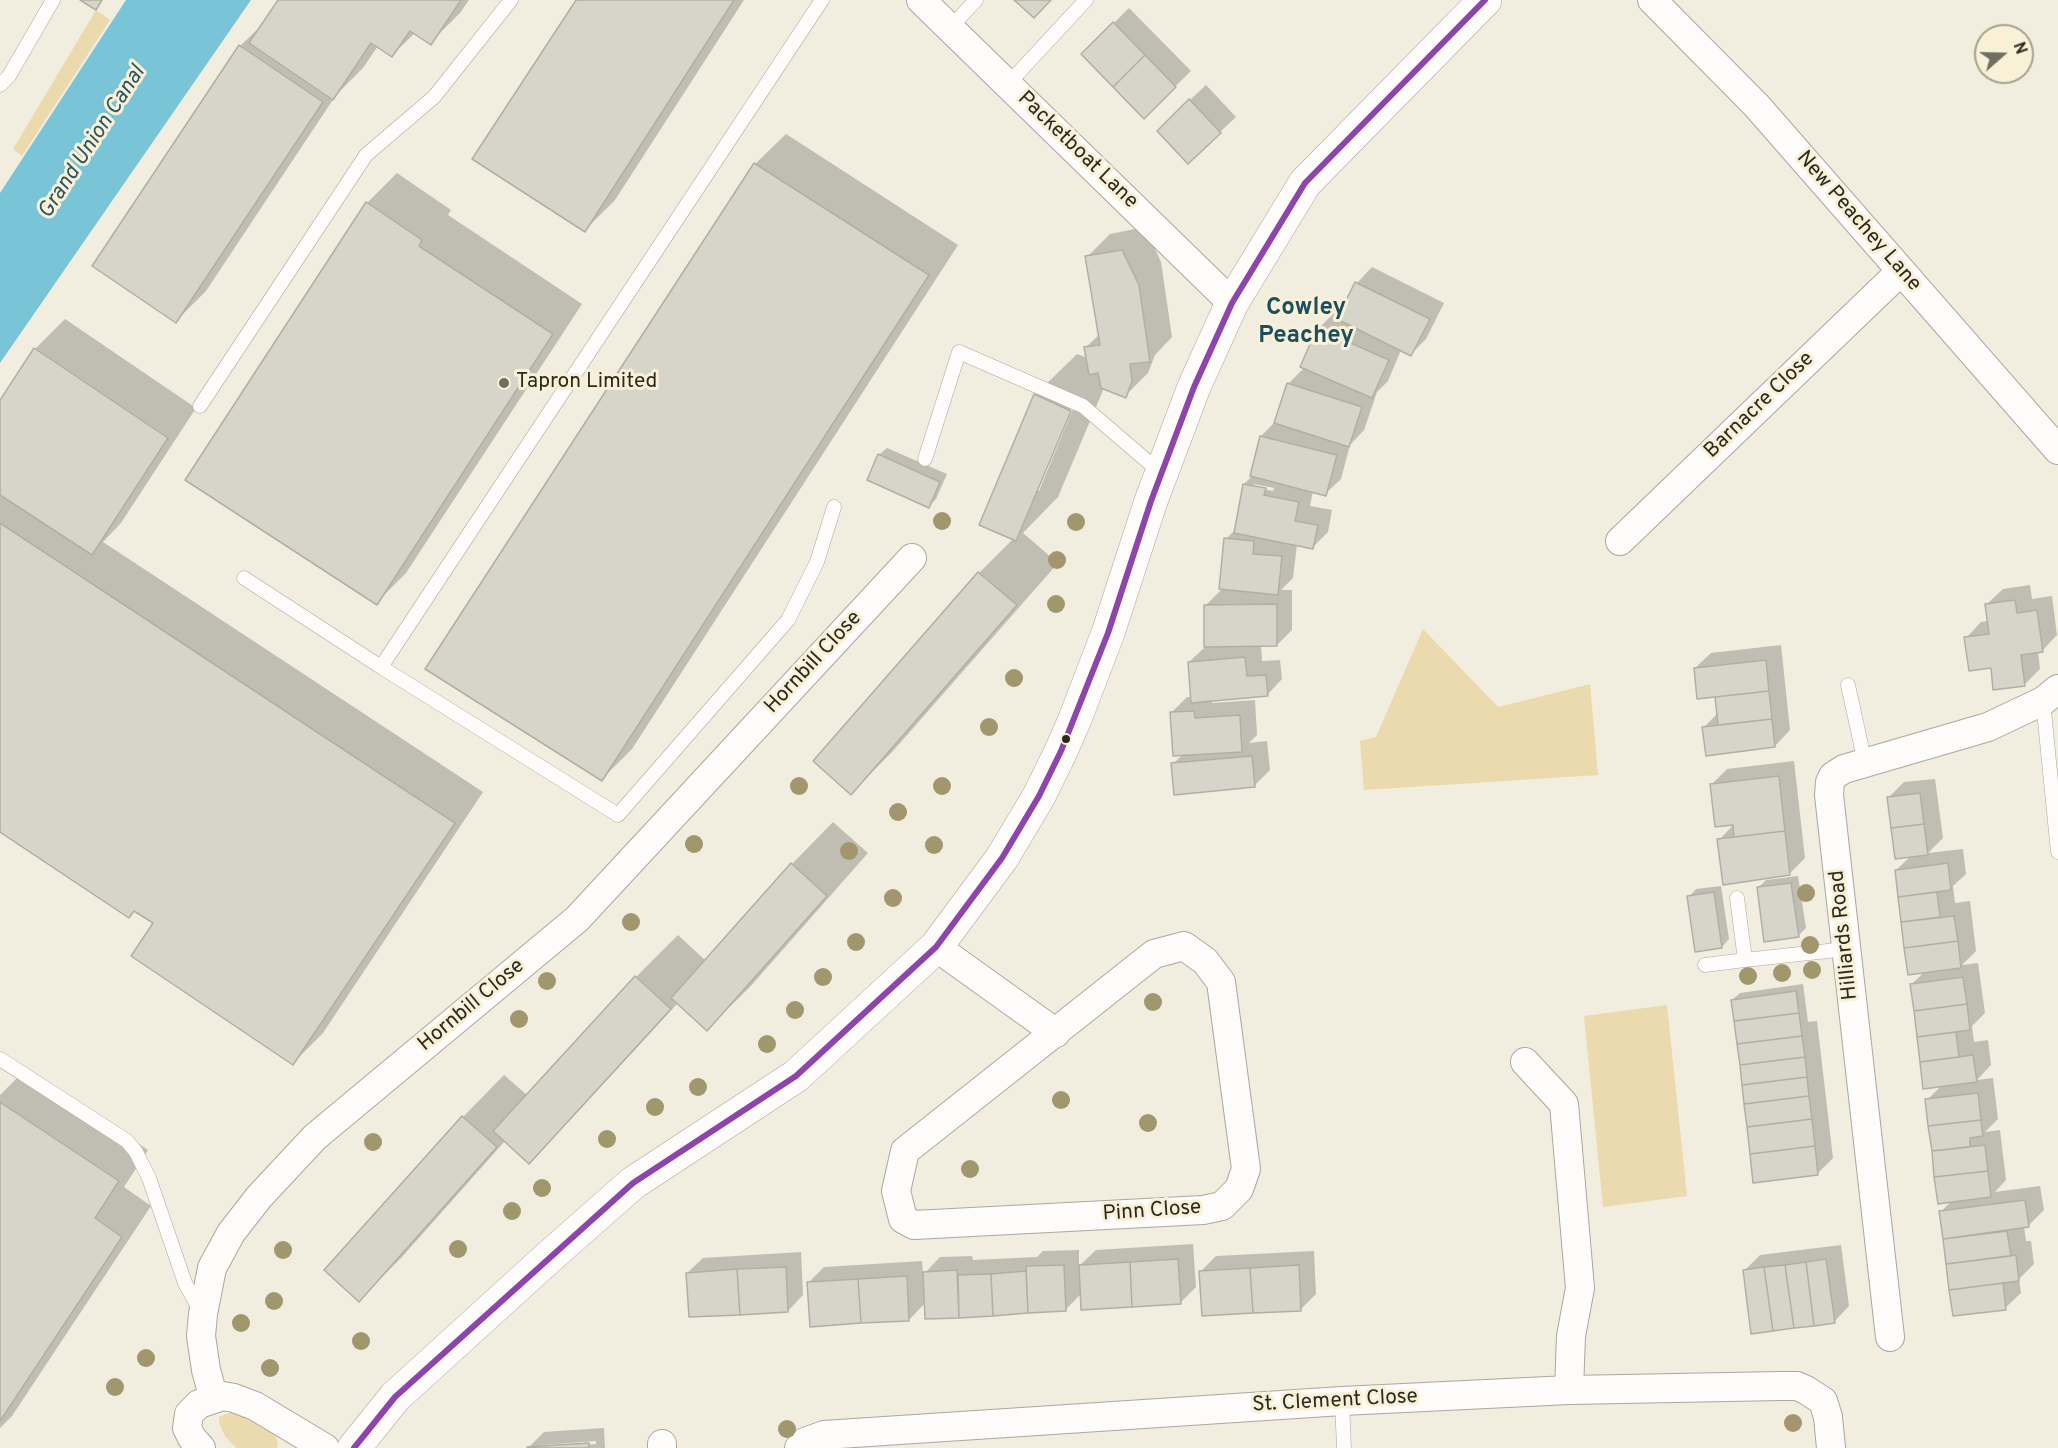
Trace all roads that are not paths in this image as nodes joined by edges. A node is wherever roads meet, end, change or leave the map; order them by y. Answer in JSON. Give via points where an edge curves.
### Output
{"nodes":[{"id":1,"x":53,"y":0,"type":"edge"},
{"id":2,"x":511,"y":0,"type":"edge"},
{"id":3,"x":822,"y":0,"type":"edge"},
{"id":4,"x":921,"y":0,"type":"edge"},
{"id":5,"x":976,"y":0,"type":"edge"},
{"id":6,"x":1086,"y":0,"type":"edge"},
{"id":7,"x":1485,"y":0,"type":"edge"},
{"id":8,"x":1652,"y":0,"type":"edge"},
{"id":9,"x":950,"y":28,"type":"junction"},
{"id":10,"x":1008,"y":84,"type":"junction"},
{"id":11,"x":0,"y":85,"type":"edge"},
{"id":12,"x":1900,"y":272,"type":"junction"},
{"id":13,"x":1232,"y":303,"type":"junction"},
{"id":14,"x":200,"y":406,"type":"dead end"},
{"id":15,"x":2058,"y":450,"type":"edge"},
{"id":16,"x":925,"y":459,"type":"dead end"},
{"id":17,"x":1161,"y":473,"type":"junction"},
{"id":18,"x":834,"y":507,"type":"dead end"},
{"id":19,"x":1620,"y":541,"type":"dead end"},
{"id":20,"x":912,"y":558,"type":"dead end"},
{"id":21,"x":244,"y":578,"type":"dead end"},
{"id":22,"x":381,"y":667,"type":"junction"},
{"id":23,"x":1848,"y":685,"type":"dead end"},
{"id":24,"x":2051,"y":695,"type":"edge"},
{"id":25,"x":1865,"y":763,"type":"junction"},
{"id":26,"x":2058,"y":852,"type":"edge"},
{"id":27,"x":1737,"y":898,"type":"dead end"},
{"id":28,"x":936,"y":947,"type":"junction"},
{"id":29,"x":1846,"y":949,"type":"junction"},
{"id":30,"x":1745,"y":960,"type":"junction"},
{"id":31,"x":1705,"y":965,"type":"dead end"},
{"id":32,"x":1056,"y":1033,"type":"junction"},
{"id":33,"x":0,"y":1059,"type":"edge"},
{"id":34,"x":1525,"y":1062,"type":"dead end"},
{"id":35,"x":203,"y":1314,"type":"junction"},
{"id":36,"x":1890,"y":1337,"type":"dead end"},
{"id":37,"x":1569,"y":1390,"type":"junction"},
{"id":38,"x":214,"y":1399,"type":"junction"},
{"id":39,"x":1342,"y":1401,"type":"junction"},
{"id":40,"x":200,"y":1448,"type":"edge"},
{"id":41,"x":325,"y":1448,"type":"edge"},
{"id":42,"x":354,"y":1448,"type":"edge"},
{"id":43,"x":799,"y":1448,"type":"edge"},
{"id":44,"x":1344,"y":1448,"type":"edge"},
{"id":45,"x":1831,"y":1448,"type":"edge"}],
"edges":[{"from":1,"to":11,"type":"lane"},
{"from":2,"to":14,"type":"lane","via":[[434,97],[366,155]]},
{"from":3,"to":22,"type":"lane"},
{"from":4,"to":9,"type":"street","name":"Packetboat Lane"},
{"from":5,"to":9,"type":"lane"},
{"from":6,"to":10,"type":"lane"},
{"from":7,"to":13,"type":"main road","via":[[1305,183]]},
{"from":8,"to":12,"type":"street","name":"New Peachey Lane","via":[[1756,105]]},
{"from":9,"to":10,"type":"street","name":"Packetboat Lane"},
{"from":10,"to":13,"type":"street","name":"Packetboat Lane"},
{"from":12,"to":15,"type":"street","name":"New Peachey Lane"},
{"from":12,"to":19,"type":"street","name":"Barnacre Close"},
{"from":13,"to":17,"type":"main road"},
{"from":16,"to":17,"type":"lane","via":[[958,352],[1083,406]]},
{"from":17,"to":28,"type":"main road","via":[[1108,633],[1061,751],[1002,858]]},
{"from":18,"to":22,"type":"lane","via":[[817,562],[788,620],[618,815]]},
{"from":20,"to":35,"type":"street","name":"Hornbill Close","via":[[577,919],[315,1137],[231,1233],[212,1268]]},
{"from":21,"to":22,"type":"lane"},
{"from":23,"to":25,"type":"lane"},
{"from":24,"to":25,"type":"street","name":"Hilliards Road","via":[[1988,727]]},
{"from":24,"to":26,"type":"lane"},
{"from":25,"to":29,"type":"street","name":"Hilliards Road","via":[[1838,772],[1829,785]]},
{"from":27,"to":30,"type":"lane"},
{"from":28,"to":32,"type":"street"},
{"from":28,"to":42,"type":"main road","via":[[796,1076],[633,1183],[395,1397]]},
{"from":29,"to":30,"type":"lane"},
{"from":29,"to":36,"type":"street","name":"Hilliards Road"},
{"from":30,"to":31,"type":"lane"},
{"from":32,"to":32,"type":"street","name":"Pinn Close","via":[[1154,954],[1184,946],[1205,961],[1221,982],[1246,1169],[1239,1189],[1222,1206],[1203,1210],[914,1225],[903,1219],[896,1191],[904,1151]]},
{"from":33,"to":35,"type":"lane","via":[[127,1141],[136,1152],[185,1282]]},
{"from":34,"to":37,"type":"street","via":[[1564,1104],[1580,1288],[1571,1336]]},
{"from":35,"to":38,"type":"street","name":"Hornbill Close","via":[[201,1336]]},
{"from":37,"to":39,"type":"street","name":"St. Clement Close"},
{"from":37,"to":45,"type":"street","name":"St. Clement Close","via":[[1797,1386],[1823,1401]]},
{"from":38,"to":40,"type":"street","via":[[199,1404],[189,1414],[188,1428]]},
{"from":38,"to":41,"type":"street","via":[[223,1396],[255,1406]]},
{"from":39,"to":43,"type":"street","name":"St. Clement Close","via":[[824,1435]]},
{"from":39,"to":44,"type":"lane"}]}
